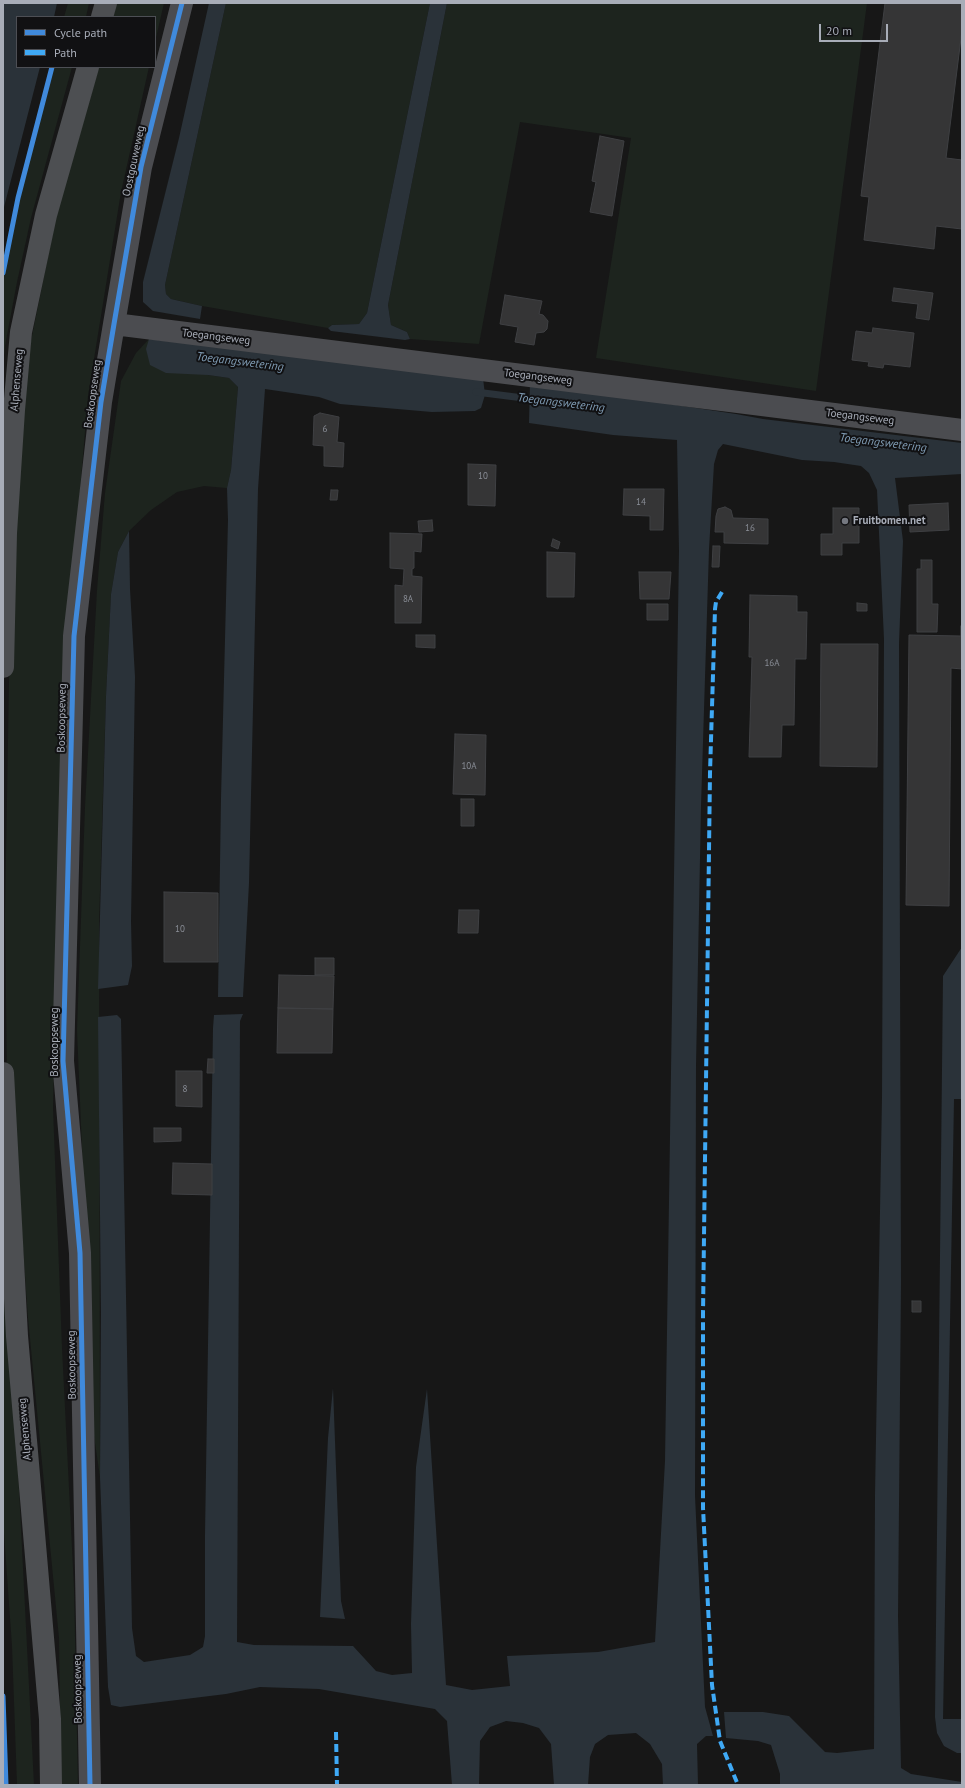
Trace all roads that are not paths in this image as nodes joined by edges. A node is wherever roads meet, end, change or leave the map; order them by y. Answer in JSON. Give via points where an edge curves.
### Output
{"nodes":[{"id":1,"x":106,"y":3,"type":"edge"},
{"id":2,"x":182,"y":3,"type":"edge"},
{"id":3,"x":102,"y":16,"type":"edge"},
{"id":4,"x":88,"y":68,"type":"edge"},
{"id":5,"x":114,"y":324,"type":"junction"},
{"id":6,"x":962,"y":430,"type":"edge"},
{"id":7,"x":3,"y":667,"type":"edge"},
{"id":8,"x":3,"y":1073,"type":"edge"},
{"id":9,"x":51,"y":1785,"type":"edge"},
{"id":10,"x":90,"y":1785,"type":"edge"}],
"edges":[{"from":1,"to":3,"type":"main road"},
{"from":2,"to":5,"type":"street","name":"Oostgouweweg","via":[[141,167]]},
{"from":4,"to":7,"type":"main road","name":"Alphenseweg","via":[[46,215],[21,332],[6,533]]},
{"from":5,"to":6,"type":"street","name":"Toegangseweg"},
{"from":5,"to":10,"type":"street","name":"Boskoopseweg","via":[[101,402],[74,636],[64,1048],[80,1253]]},
{"from":8,"to":9,"type":"main road","name":"Alphenseweg","via":[[17,1336],[50,1719]]}]}
